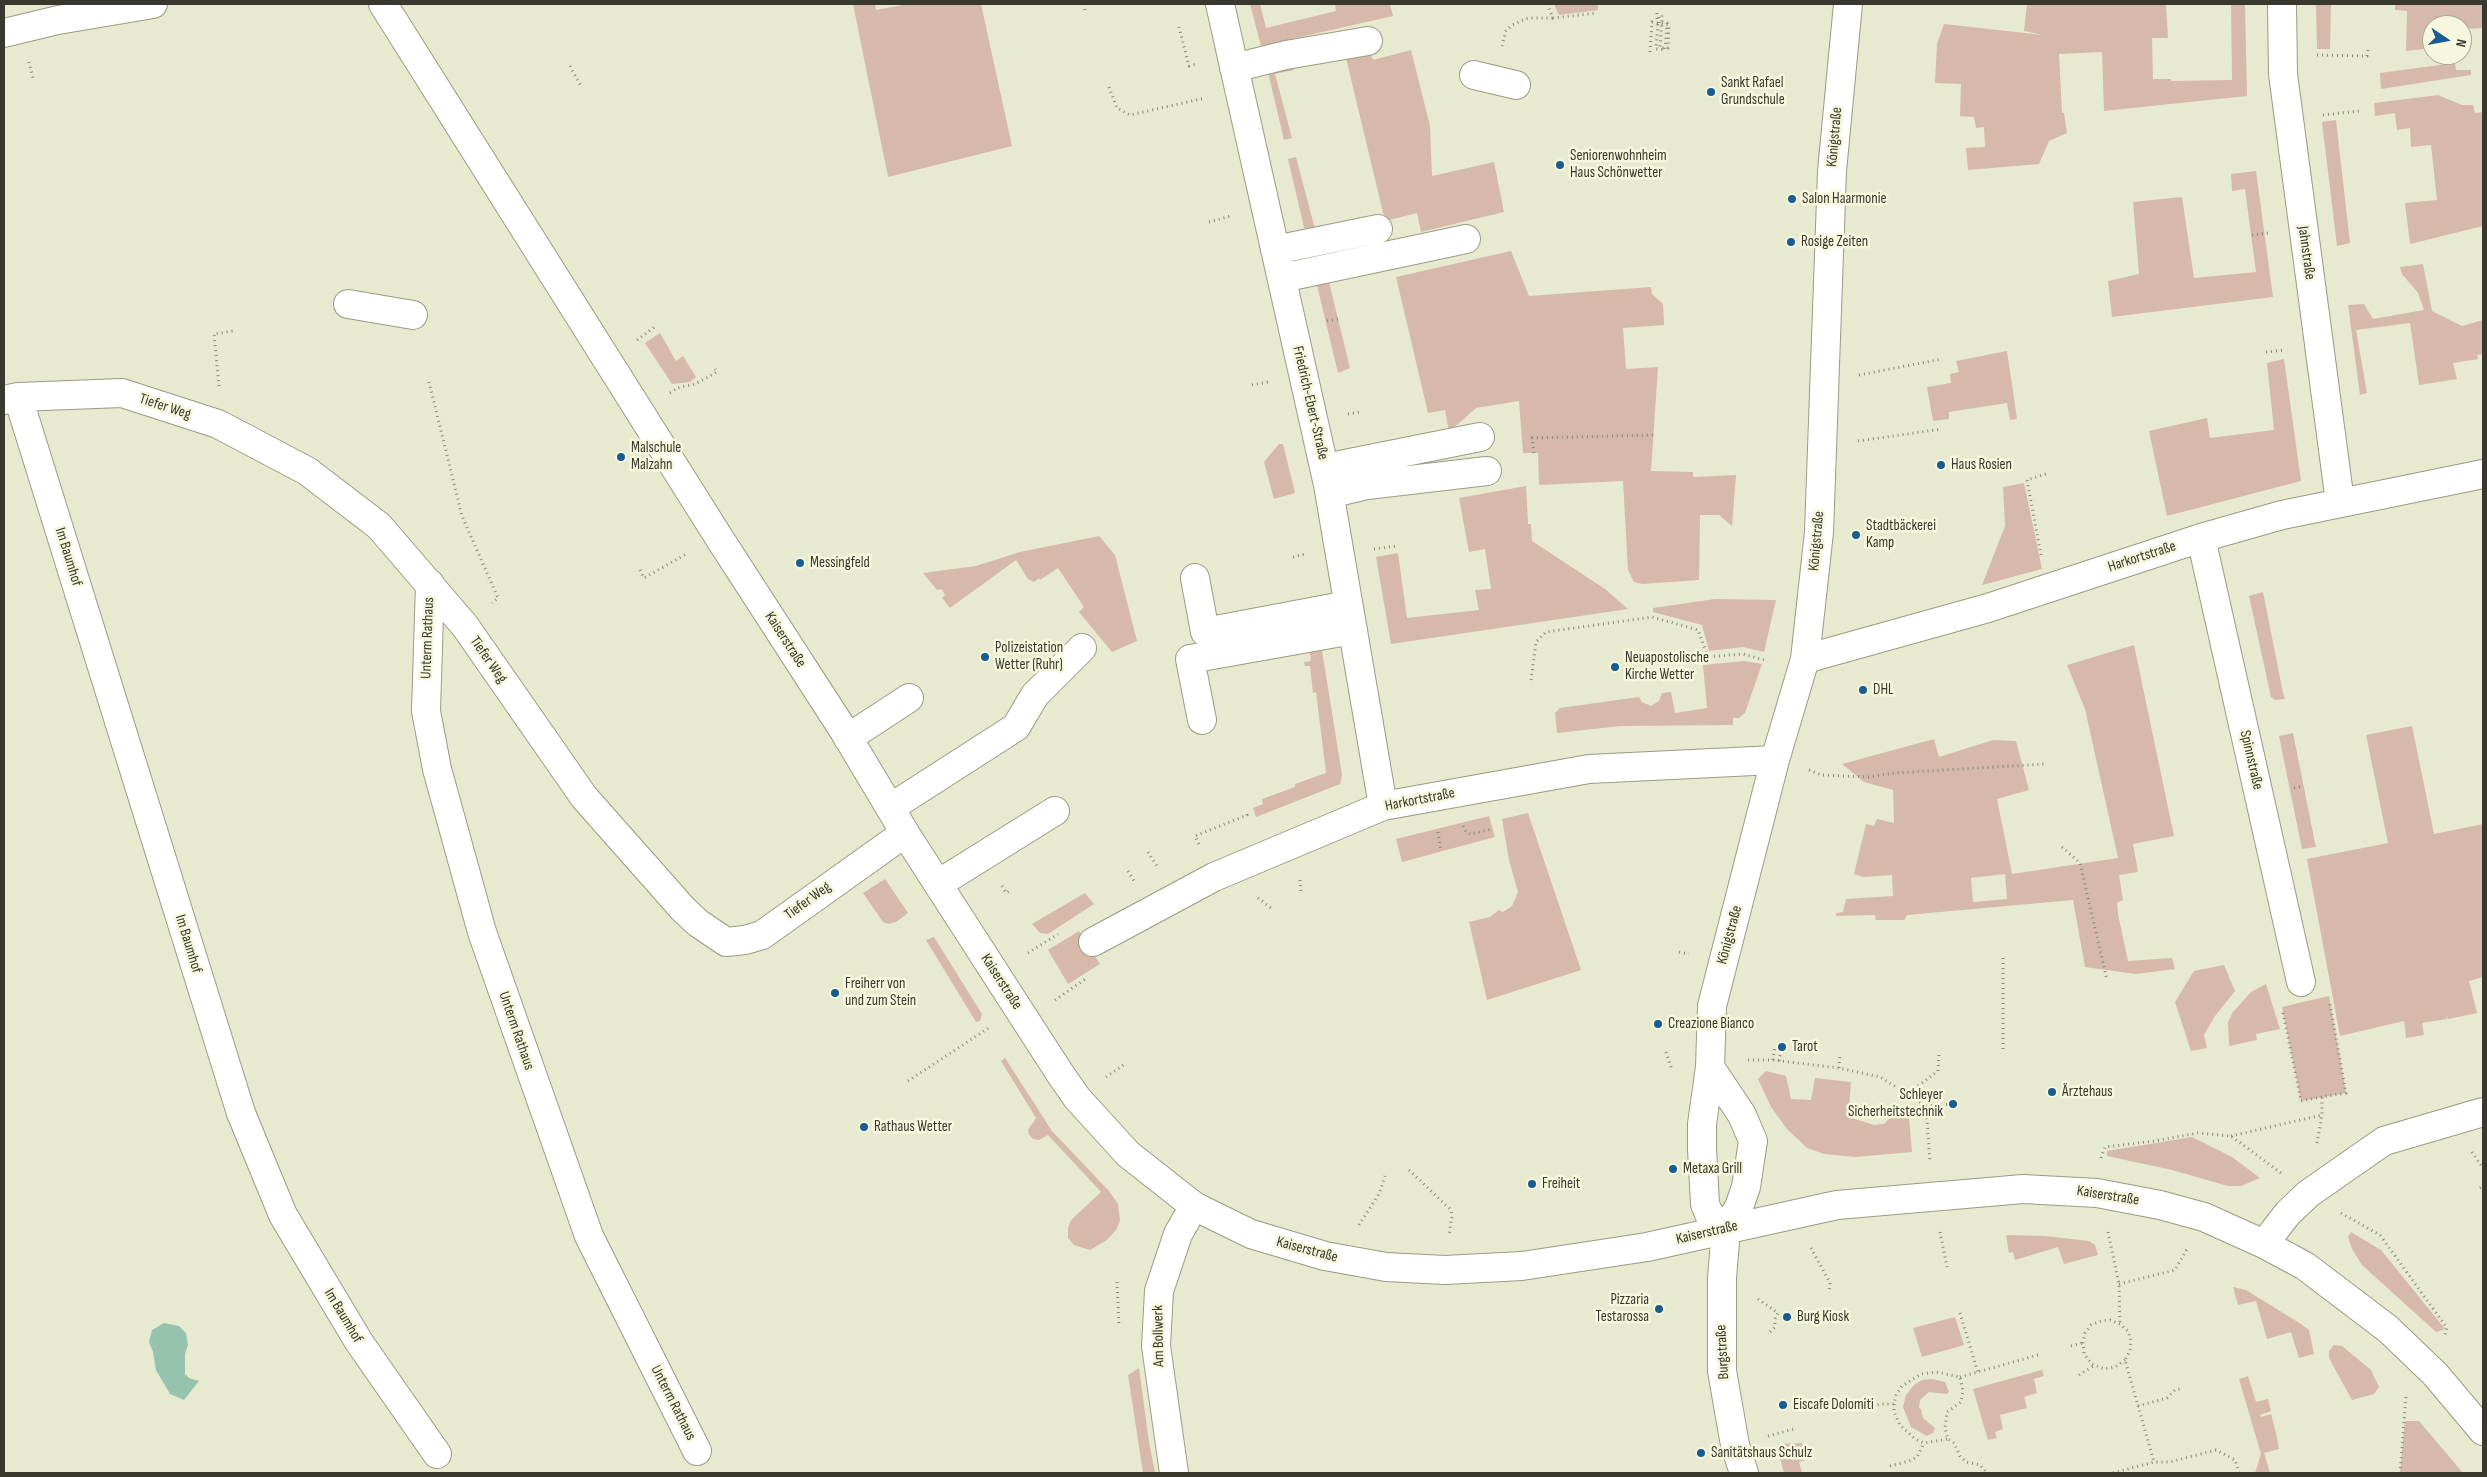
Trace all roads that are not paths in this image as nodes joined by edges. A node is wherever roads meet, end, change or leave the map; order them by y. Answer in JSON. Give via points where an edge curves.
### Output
{"nodes":[{"id":1,"x":153,"y":4,"type":"edge"},
{"id":2,"x":1220,"y":4,"type":"edge"},
{"id":3,"x":1848,"y":4,"type":"edge"},
{"id":4,"x":2282,"y":4,"type":"edge"},
{"id":5,"x":389,"y":12,"type":"edge"},
{"id":6,"x":4,"y":33,"type":"edge"},
{"id":7,"x":1368,"y":41,"type":"dead end"},
{"id":8,"x":1237,"y":79,"type":"junction"},
{"id":9,"x":1378,"y":229,"type":"dead end"},
{"id":10,"x":1466,"y":239,"type":"dead end"},
{"id":11,"x":1275,"y":250,"type":"junction"},
{"id":12,"x":1282,"y":278,"type":"junction"},
{"id":13,"x":348,"y":304,"type":"dead end"},
{"id":14,"x":413,"y":315,"type":"dead end"},
{"id":15,"x":11,"y":399,"type":"edge"},
{"id":16,"x":1480,"y":437,"type":"dead end"},
{"id":17,"x":1486,"y":471,"type":"dead end"},
{"id":18,"x":2483,"y":474,"type":"edge"},
{"id":19,"x":1327,"y":481,"type":"junction"},
{"id":20,"x":2340,"y":502,"type":"junction"},
{"id":21,"x":2200,"y":538,"type":"junction"},
{"id":22,"x":1195,"y":578,"type":"dead end"},
{"id":23,"x":430,"y":584,"type":"junction"},
{"id":24,"x":1351,"y":618,"type":"junction"},
{"id":25,"x":1082,"y":648,"type":"dead end"},
{"id":26,"x":1805,"y":658,"type":"junction"},
{"id":27,"x":909,"y":698,"type":"dead end"},
{"id":28,"x":1202,"y":720,"type":"dead end"},
{"id":29,"x":848,"y":738,"type":"junction"},
{"id":30,"x":1775,"y":760,"type":"junction"},
{"id":31,"x":1383,"y":806,"type":"junction"},
{"id":32,"x":890,"y":808,"type":"junction"},
{"id":33,"x":1055,"y":811,"type":"dead end"},
{"id":34,"x":905,"y":833,"type":"junction"},
{"id":35,"x":938,"y":884,"type":"junction"},
{"id":36,"x":1093,"y":942,"type":"road end"},
{"id":37,"x":2302,"y":992,"type":"road end"},
{"id":38,"x":1710,"y":1067,"type":"junction"},
{"id":39,"x":2483,"y":1112,"type":"edge"},
{"id":40,"x":1194,"y":1206,"type":"junction"},
{"id":41,"x":1726,"y":1229,"type":"junction"},
{"id":42,"x":2264,"y":1244,"type":"junction"},
{"id":43,"x":2483,"y":1431,"type":"edge"},
{"id":44,"x":697,"y":1452,"type":"dead end"},
{"id":45,"x":437,"y":1454,"type":"dead end"},
{"id":46,"x":1174,"y":1473,"type":"edge"},
{"id":47,"x":1744,"y":1473,"type":"edge"}],
"edges":[{"from":1,"to":6,"type":"street"},
{"from":2,"to":8,"type":"street","name":"Friedrich-Ebert-Straße"},
{"from":3,"to":26,"type":"street","name":"Königstraße","via":[[1832,171],[1819,532]]},
{"from":4,"to":20,"type":"street","name":"Jahnstraße","via":[[2287,112]]},
{"from":5,"to":29,"type":"street","name":"Kaiserstraße"},
{"from":7,"to":8,"type":"street","via":[[1286,55]]},
{"from":8,"to":11,"type":"street","name":"Friedrich-Ebert-Straße"},
{"from":9,"to":11,"type":"street"},
{"from":10,"to":12,"type":"street"},
{"from":11,"to":12,"type":"street","name":"Friedrich-Ebert-Straße"},
{"from":12,"to":19,"type":"street","name":"Friedrich-Ebert-Straße"},
{"from":13,"to":14,"type":"street"},
{"from":15,"to":23,"type":"street","name":"Tiefer Weg","via":[[122,393],[218,424],[307,471],[379,526]]},
{"from":15,"to":45,"type":"street","name":"Im Baumhof","via":[[241,1113],[283,1215],[359,1342]]},
{"from":16,"to":19,"type":"street"},
{"from":17,"to":19,"type":"street","via":[[1367,485]]},
{"from":18,"to":20,"type":"street","name":"Harkortstraße"},
{"from":19,"to":24,"type":"street","name":"Friedrich-Ebert-Straße"},
{"from":20,"to":21,"type":"street","name":"Harkortstraße"},
{"from":21,"to":26,"type":"street","name":"Harkortstraße","via":[[1988,608]]},
{"from":21,"to":37,"type":"street","name":"Spinnstraße"},
{"from":22,"to":24,"type":"street","via":[[1205,632]]},
{"from":23,"to":34,"type":"street","name":"Tiefer Weg","via":[[465,626],[584,797],[683,909],[698,924],[726,942],[762,935]]},
{"from":23,"to":44,"type":"street","name":"Unterm Rathaus","via":[[426,712],[437,769],[482,932],[589,1236]]},
{"from":24,"to":28,"type":"street","via":[[1190,659]]},
{"from":24,"to":31,"type":"street","name":"Friedrich-Ebert-Straße"},
{"from":25,"to":32,"type":"street","via":[[1035,695],[1016,727]]},
{"from":26,"to":30,"type":"street","name":"Königstraße"},
{"from":27,"to":29,"type":"street"},
{"from":29,"to":32,"type":"street","name":"Kaiserstraße"},
{"from":30,"to":31,"type":"street","name":"Harkortstraße","via":[[1589,769]]},
{"from":30,"to":38,"type":"street","name":"Königstraße","via":[[1712,1006]]},
{"from":31,"to":36,"type":"street","name":"Harkortstraße","via":[[1214,877]]},
{"from":32,"to":34,"type":"street","name":"Kaiserstraße"},
{"from":33,"to":35,"type":"street"},
{"from":34,"to":35,"type":"street","name":"Kaiserstraße"},
{"from":35,"to":40,"type":"street","name":"Kaiserstraße","via":[[1077,1098],[1128,1154]]},
{"from":38,"to":41,"type":"street","name":"Königstraße","via":[[1702,1124],[1705,1204],[1709,1214]]},
{"from":38,"to":41,"type":"street","via":[[1742,1115],[1753,1141],[1746,1187]]},
{"from":39,"to":42,"type":"street","via":[[2384,1140],[2308,1194]]},
{"from":40,"to":41,"type":"street","name":"Kaiserstraße","via":[[1271,1241],[1386,1268],[1445,1270],[1513,1266],[1647,1247]]},
{"from":40,"to":46,"type":"street","name":"Am Bollwerk","via":[[1178,1234],[1159,1291],[1156,1346]]},
{"from":41,"to":42,"type":"street","name":"Kaiserstraße","via":[[1836,1205],[2037,1188],[2097,1192],[2160,1205],[2204,1217]]},
{"from":41,"to":47,"type":"street","name":"Burgstraße","via":[[1722,1278],[1722,1371],[1735,1445]]},
{"from":42,"to":43,"type":"street","name":"Kaiserstraße","via":[[2305,1266],[2388,1329],[2434,1374]]}]}
